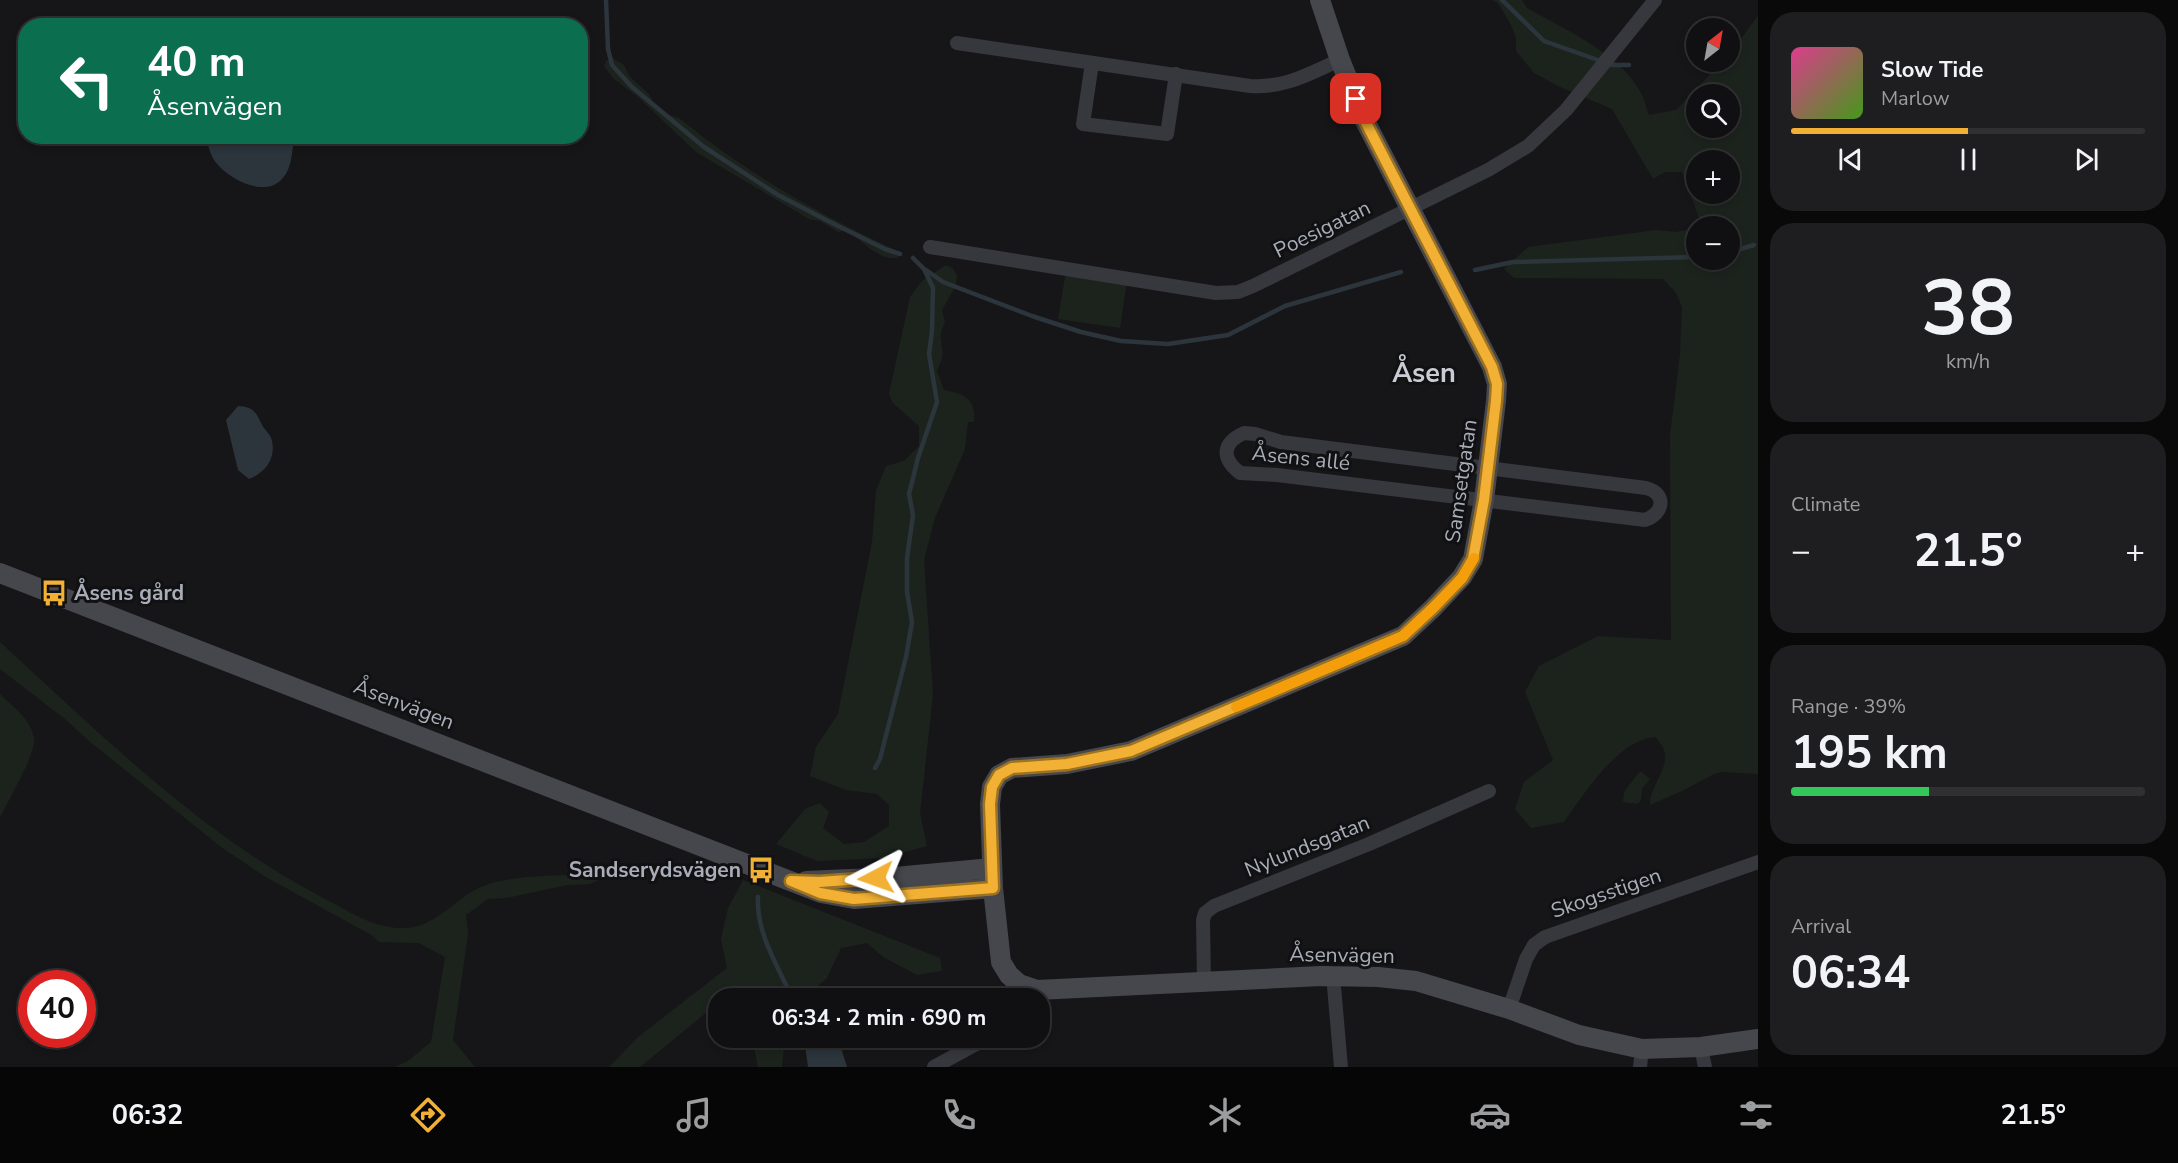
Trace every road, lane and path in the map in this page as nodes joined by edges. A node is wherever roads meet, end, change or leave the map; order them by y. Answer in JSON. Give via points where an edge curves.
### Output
{"nodes":[{"id":1,"x":1320,"y":0,"type":"edge"},
{"id":2,"x":1654,"y":0,"type":"edge"},
{"id":3,"x":957,"y":43,"type":"dead end"},
{"id":4,"x":1340,"y":60,"type":"junction"},
{"id":5,"x":1092,"y":63,"type":"junction"},
{"id":6,"x":1176,"y":74,"type":"junction"},
{"id":7,"x":1411,"y":209,"type":"junction"},
{"id":8,"x":930,"y":247,"type":"dead end"},
{"id":9,"x":1488,"y":467,"type":"junction"},
{"id":10,"x":1484,"y":500,"type":"junction"},
{"id":11,"x":0,"y":573,"type":"edge"},
{"id":12,"x":1489,"y":791,"type":"dead end"},
{"id":13,"x":1758,"y":862,"type":"edge"},
{"id":14,"x":992,"y":868,"type":"junction"},
{"id":15,"x":791,"y":881,"type":"junction"},
{"id":16,"x":993,"y":888,"type":"junction"},
{"id":17,"x":1333,"y":975,"type":"junction"},
{"id":18,"x":1204,"y":983,"type":"junction"},
{"id":19,"x":1025,"y":988,"type":"edge"},
{"id":20,"x":1050,"y":993,"type":"edge"},
{"id":21,"x":1509,"y":1009,"type":"junction"},
{"id":22,"x":1758,"y":1039,"type":"edge"},
{"id":23,"x":1701,"y":1047,"type":"junction"},
{"id":24,"x":969,"y":1048,"type":"edge"},
{"id":25,"x":1641,"y":1058,"type":"edge"},
{"id":26,"x":934,"y":1067,"type":"edge"},
{"id":27,"x":1341,"y":1067,"type":"edge"},
{"id":28,"x":1705,"y":1067,"type":"edge"}],
"edges":[{"from":1,"to":4,"type":"street","name":"Samsetgatan"},
{"from":2,"to":7,"type":"street","name":"Poesigatan","via":[[1566,110],[1528,146]]},
{"from":3,"to":5,"type":"street"},
{"from":4,"to":6,"type":"street","via":[[1270,87]]},
{"from":4,"to":7,"type":"street","name":"Samsetgatan","via":[[1364,119]]},
{"from":5,"to":6,"type":"street"},
{"from":5,"to":6,"type":"street","via":[[1083,124],[1167,134]]},
{"from":7,"to":8,"type":"street","name":"Poesigatan","via":[[1253,286],[1227,293]]},
{"from":7,"to":9,"type":"street","name":"Samsetgatan","via":[[1492,367],[1497,392]]},
{"from":9,"to":10,"type":"street","name":"Samsetgatan"},
{"from":9,"to":10,"type":"street","name":"Åsens allé","via":[[1646,488],[1657,494],[1660,506],[1659,512],[1645,520]]},
{"from":9,"to":10,"type":"street","name":"Åsens allé","via":[[1281,442],[1244,433],[1235,437],[1226,452],[1228,461],[1240,473]]},
{"from":10,"to":14,"type":"street","name":"Samsetgatan","via":[[1473,559],[1462,578],[1403,636],[1131,751],[1067,764],[1012,768],[999,775],[992,787],[990,804]]},
{"from":11,"to":15,"type":"street","name":"Åsenvägen"},
{"from":12,"to":18,"type":"street","name":"Nylundsgatan","via":[[1214,906],[1203,920]]},
{"from":13,"to":21,"type":"street","name":"Skogsstigen","via":[[1545,937],[1534,945],[1526,959]]},
{"from":14,"to":15,"type":"street","name":"Åsenvägen"},
{"from":14,"to":16,"type":"street","name":"Åsenvägen"},
{"from":15,"to":16,"type":"street","name":"Åsenvägen","via":[[820,893],[854,899]]},
{"from":16,"to":19,"type":"street","name":"Åsenvägen","via":[[1001,962],[1009,975]]},
{"from":17,"to":18,"type":"street","name":"Åsenvägen"},
{"from":17,"to":21,"type":"street","name":"Åsenvägen","via":[[1416,981]]},
{"from":17,"to":27,"type":"street"},
{"from":18,"to":20,"type":"street","name":"Åsenvägen"},
{"from":21,"to":25,"type":"street","name":"Åsenvägen"},
{"from":22,"to":23,"type":"street","name":"Åsenvägen"},
{"from":23,"to":25,"type":"street","name":"Åsenvägen"},
{"from":23,"to":28,"type":"street"},
{"from":24,"to":26,"type":"street"}]}
